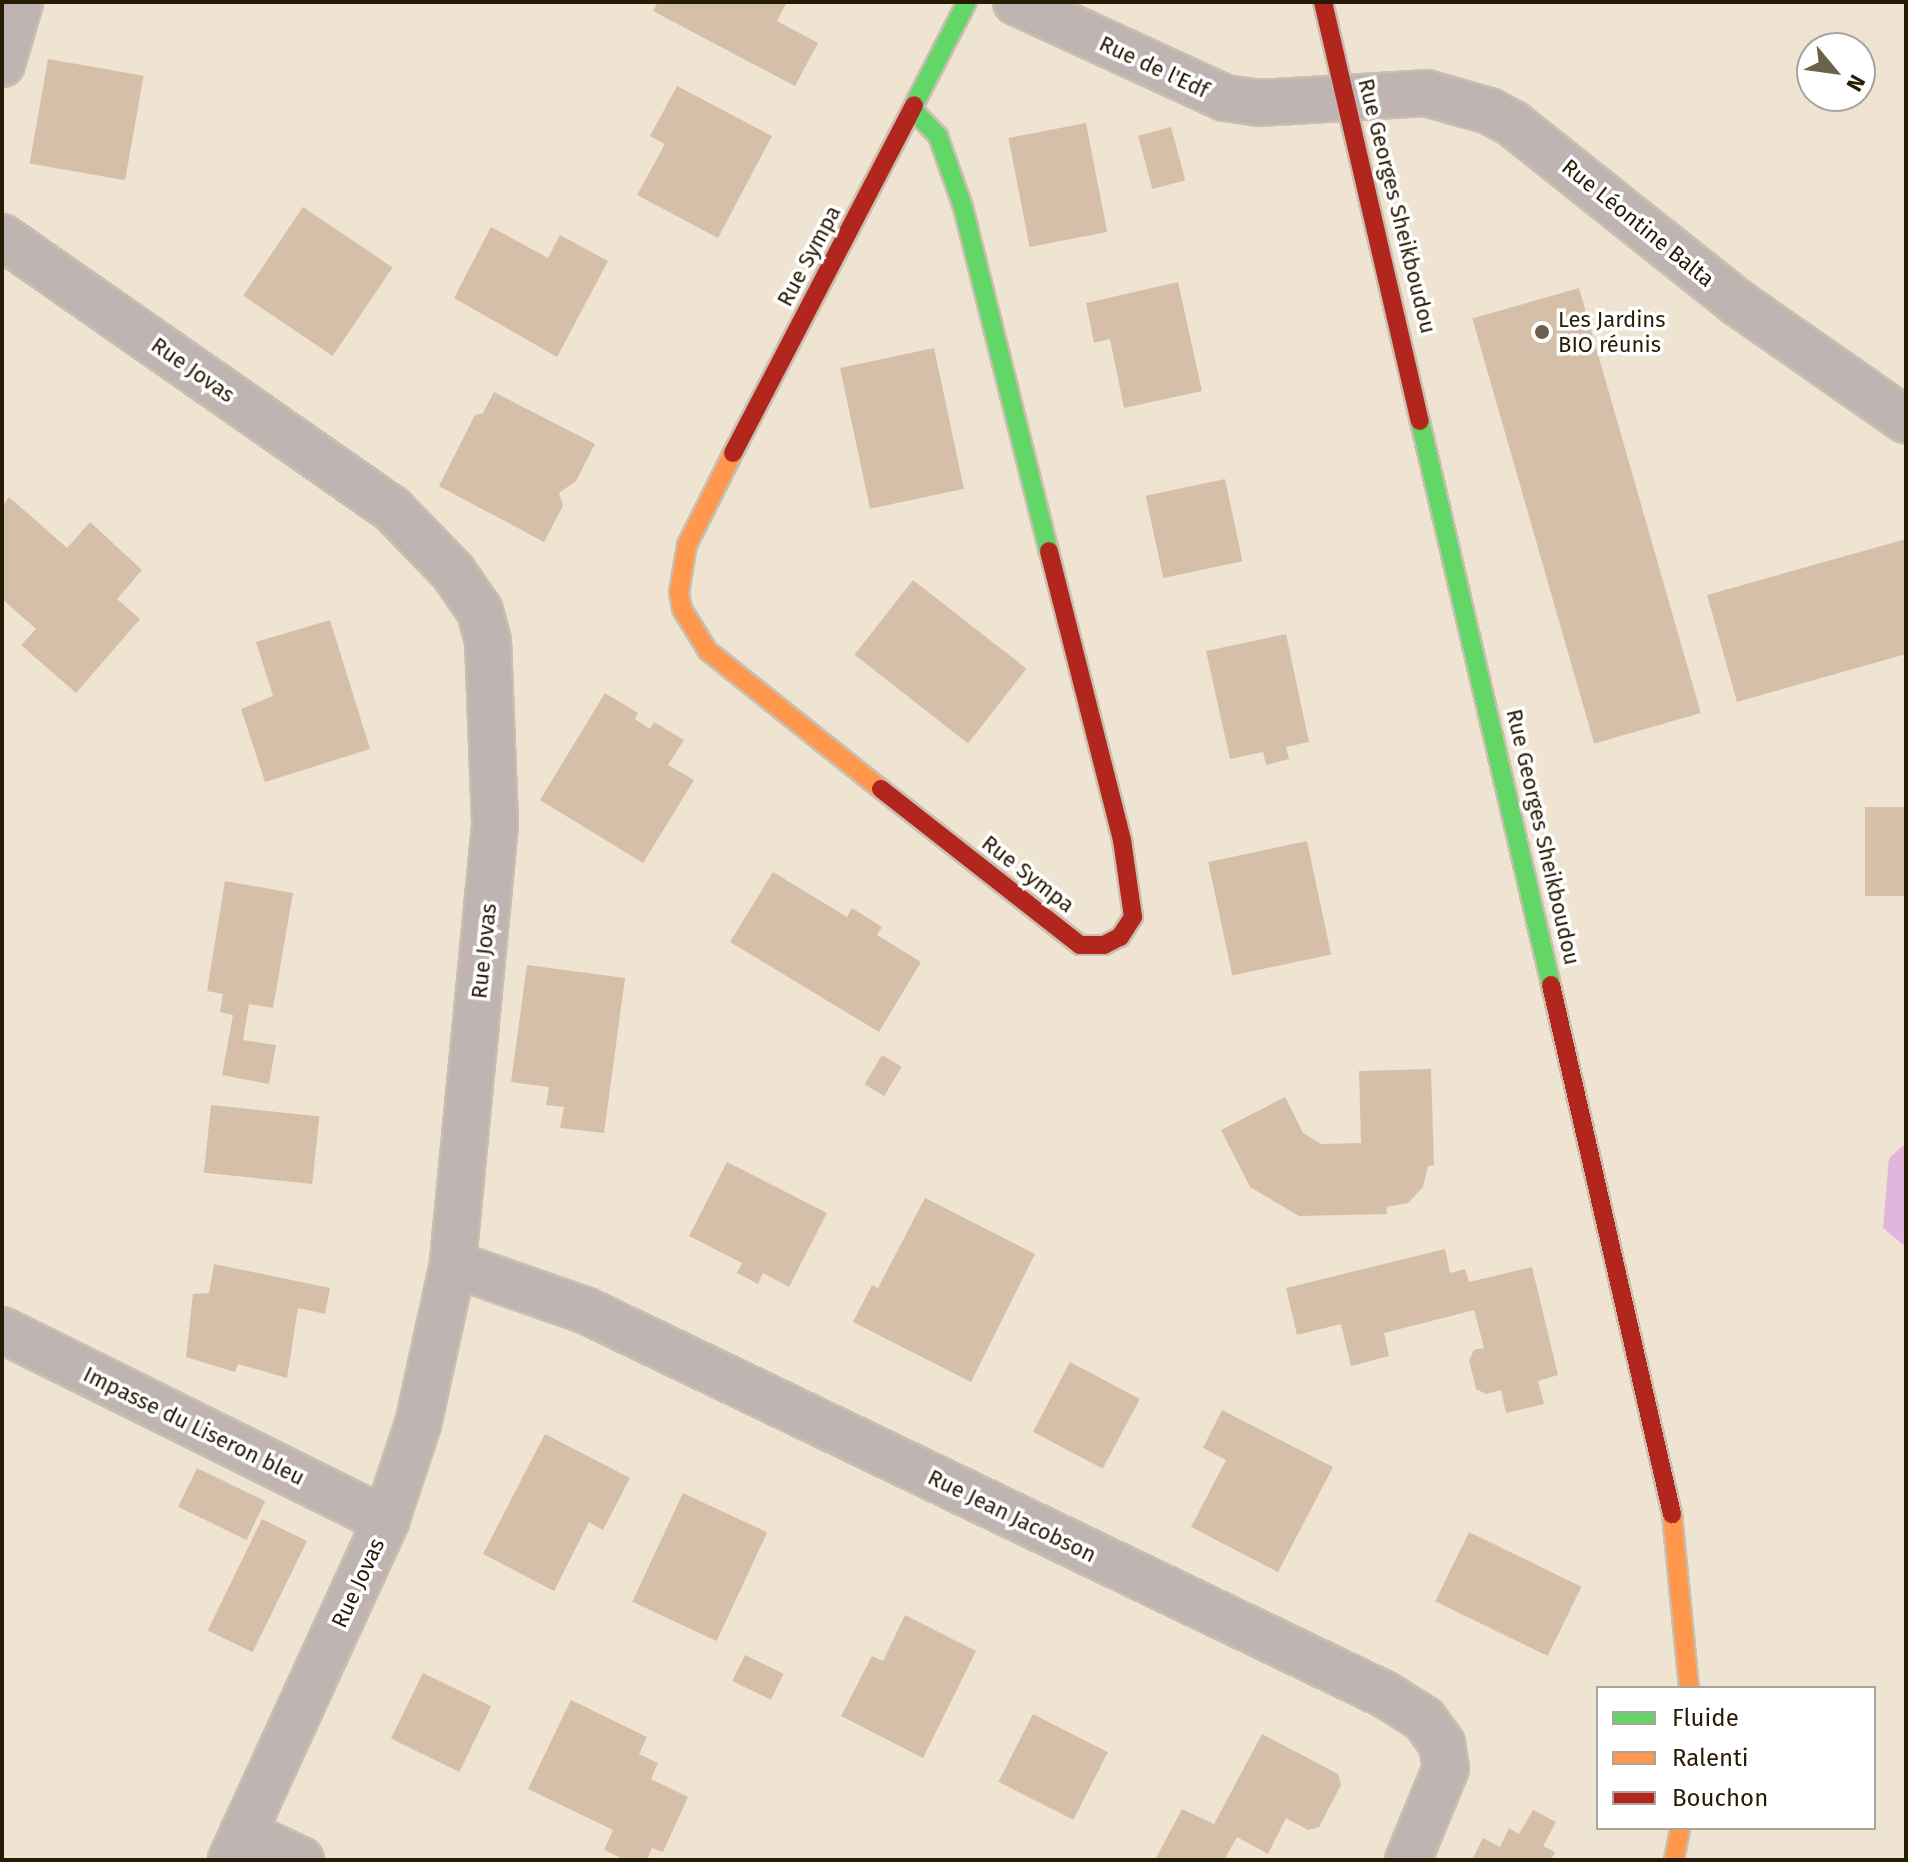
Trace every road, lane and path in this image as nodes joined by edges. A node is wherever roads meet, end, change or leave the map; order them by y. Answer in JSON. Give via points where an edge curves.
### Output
{"nodes":[{"id":1,"x":20,"y":2,"type":"edge"},
{"id":2,"x":967,"y":2,"type":"edge"},
{"id":3,"x":1016,"y":2,"type":"edge"},
{"id":4,"x":1323,"y":2,"type":"edge"},
{"id":5,"x":2,"y":64,"type":"edge"},
{"id":6,"x":1346,"y":98,"type":"junction"},
{"id":7,"x":914,"y":111,"type":"junction"},
{"id":8,"x":2,"y":237,"type":"edge"},
{"id":9,"x":1906,"y":420,"type":"edge"},
{"id":10,"x":453,"y":1264,"type":"junction"},
{"id":11,"x":2,"y":1330,"type":"edge"},
{"id":12,"x":386,"y":1521,"type":"junction"},
{"id":13,"x":1689,"y":1686,"type":"edge"},
{"id":14,"x":1680,"y":1830,"type":"edge"},
{"id":15,"x":237,"y":1846,"type":"edge"},
{"id":16,"x":301,"y":1860,"type":"edge"},
{"id":17,"x":1408,"y":1860,"type":"edge"},
{"id":18,"x":1674,"y":1860,"type":"edge"}],
"edges":[{"from":1,"to":5,"type":"street"},
{"from":2,"to":7,"type":"street"},
{"from":3,"to":6,"type":"street","name":"Rue de l'Edf","via":[[1225,98],[1259,103]]},
{"from":4,"to":6,"type":"street","name":"Rue Georges Sheikboudou"},
{"from":6,"to":9,"type":"street","name":"Rue Léontine Balta","via":[[1426,93],[1467,102],[1513,124],[1738,303]]},
{"from":6,"to":13,"type":"street","name":"Rue Georges Sheikboudou","via":[[1661,1460],[1677,1539]]},
{"from":7,"to":7,"type":"street","name":"Rue Sympa","via":[[703,512],[678,577],[682,609],[720,660],[1080,945],[1104,945],[1120,937],[1133,917],[1122,840],[963,207],[938,136]]},
{"from":8,"to":10,"type":"street","name":"Rue Jovas","via":[[391,508],[453,572],[480,611],[488,641],[495,825]]},
{"from":10,"to":12,"type":"street","name":"Rue Jovas","via":[[418,1424]]},
{"from":10,"to":17,"type":"street","name":"Rue Jean Jacobson","via":[[587,1311],[1399,1703],[1424,1719],[1442,1744],[1446,1768]]},
{"from":11,"to":12,"type":"street","name":"Impasse du Liseron bleu"},
{"from":12,"to":15,"type":"street","name":"Rue Jovas"},
{"from":14,"to":18,"type":"street"},
{"from":15,"to":16,"type":"street"}]}
